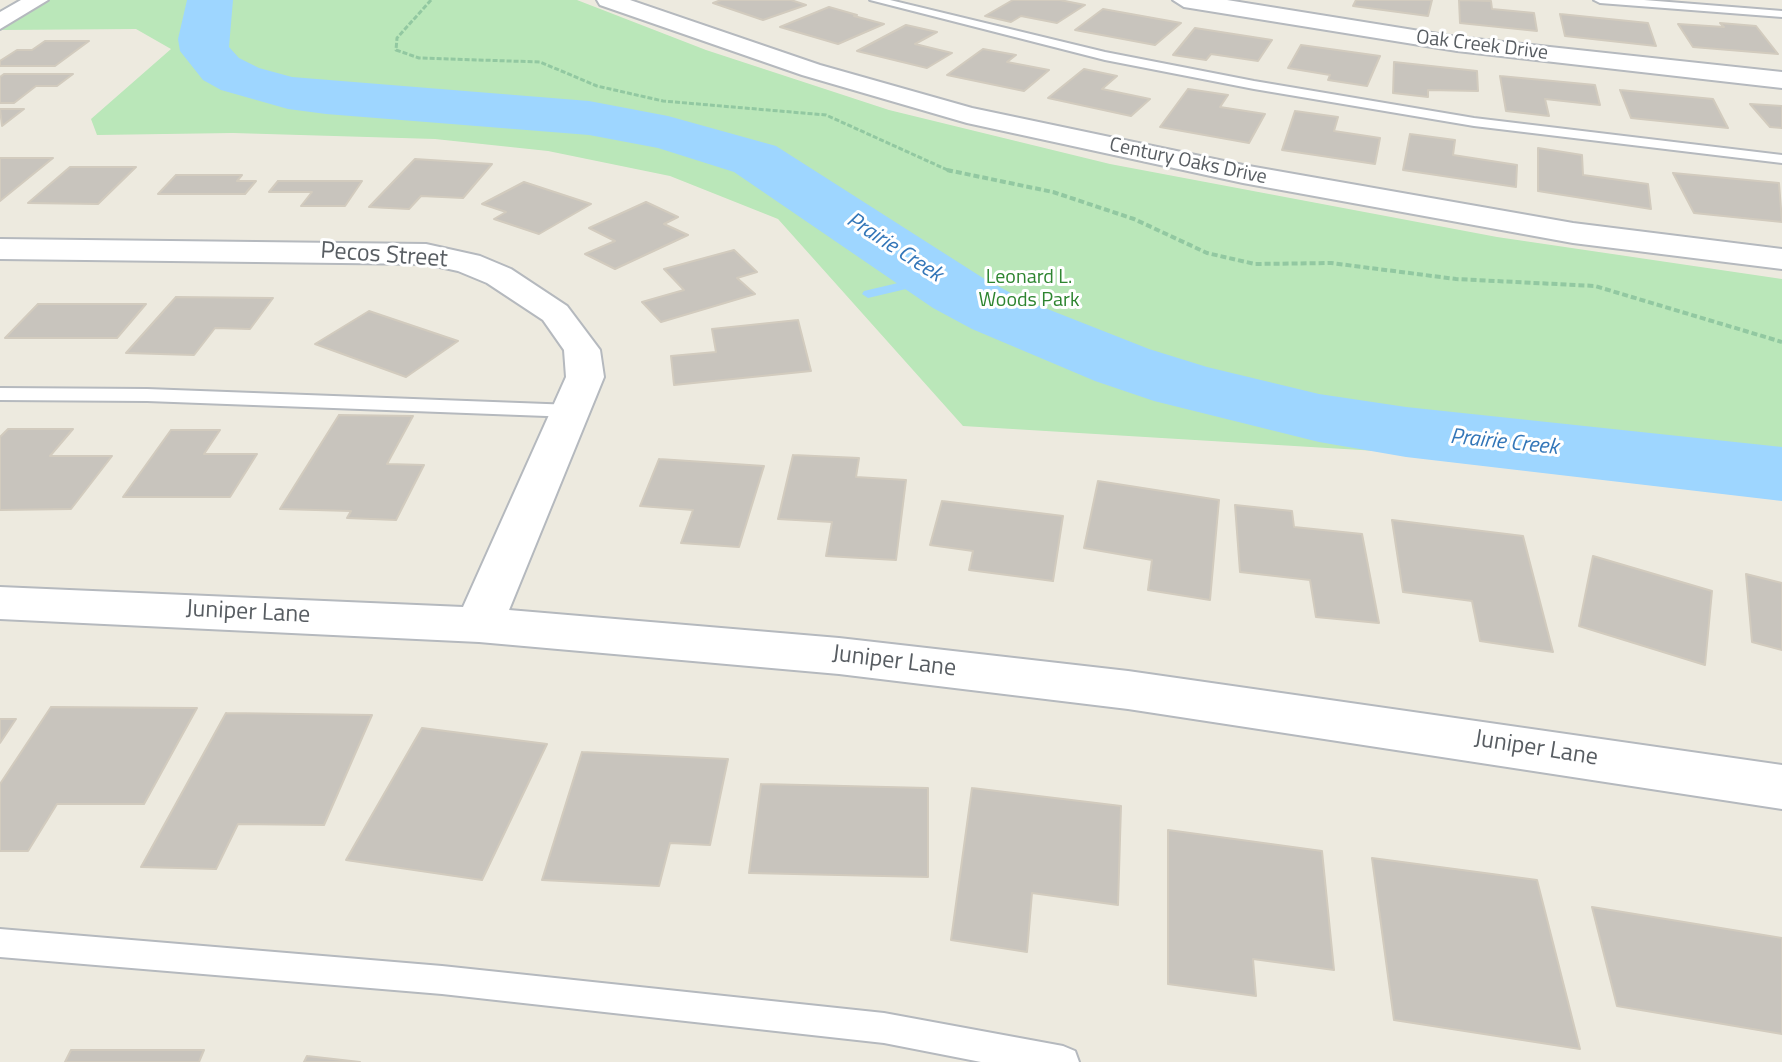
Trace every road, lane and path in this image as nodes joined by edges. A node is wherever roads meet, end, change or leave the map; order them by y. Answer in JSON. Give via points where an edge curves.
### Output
{"nodes":[{"id":1,"x":37,"y":0,"type":"edge"},
{"id":2,"x":431,"y":0,"type":"edge"},
{"id":3,"x":608,"y":0,"type":"edge"},
{"id":4,"x":876,"y":0,"type":"edge"},
{"id":5,"x":1184,"y":0,"type":"edge"},
{"id":6,"x":1600,"y":0,"type":"edge"},
{"id":7,"x":1782,"y":14,"type":"edge"},
{"id":8,"x":0,"y":22,"type":"edge"},
{"id":9,"x":1782,"y":80,"type":"edge"},
{"id":10,"x":1782,"y":159,"type":"edge"},
{"id":11,"x":0,"y":249,"type":"edge"},
{"id":12,"x":1782,"y":259,"type":"edge"},
{"id":13,"x":1782,"y":342,"type":"edge"},
{"id":14,"x":0,"y":394,"type":"edge"},
{"id":15,"x":573,"y":411,"type":"junction"},
{"id":16,"x":0,"y":603,"type":"edge"},
{"id":17,"x":479,"y":625,"type":"junction"},
{"id":18,"x":1782,"y":787,"type":"edge"},
{"id":19,"x":0,"y":943,"type":"edge"},
{"id":20,"x":1063,"y":1062,"type":"edge"}],
"edges":[{"from":1,"to":8,"type":"street"},
{"from":2,"to":13,"type":"path","via":[[397,38],[396,50],[419,58],[540,62],[597,86],[663,101],[826,115],[956,173],[1053,192],[1134,219],[1207,253],[1255,264],[1331,263],[1456,279],[1595,286]]},
{"from":3,"to":12,"type":"street","name":"Century Oaks Drive","via":[[811,70],[967,115],[1243,174],[1573,233]]},
{"from":4,"to":10,"type":"lane","via":[[1074,49],[1254,85],[1474,122]]},
{"from":5,"to":9,"type":"street","name":"Oak Creek Drive","via":[[1457,44]]},
{"from":6,"to":7,"type":"lane"},
{"from":11,"to":15,"type":"street","name":"Pecos Street","via":[[380,251],[468,263],[499,276],[555,313],[582,350],[585,377]]},
{"from":14,"to":15,"type":"lane"},
{"from":15,"to":17,"type":"street","name":"Pecos Street"},
{"from":16,"to":17,"type":"street","name":"Juniper Lane"},
{"from":17,"to":18,"type":"street","name":"Juniper Lane","via":[[839,656],[1128,690]]},
{"from":19,"to":20,"type":"lane","via":[[442,980],[853,1024]]}]}
